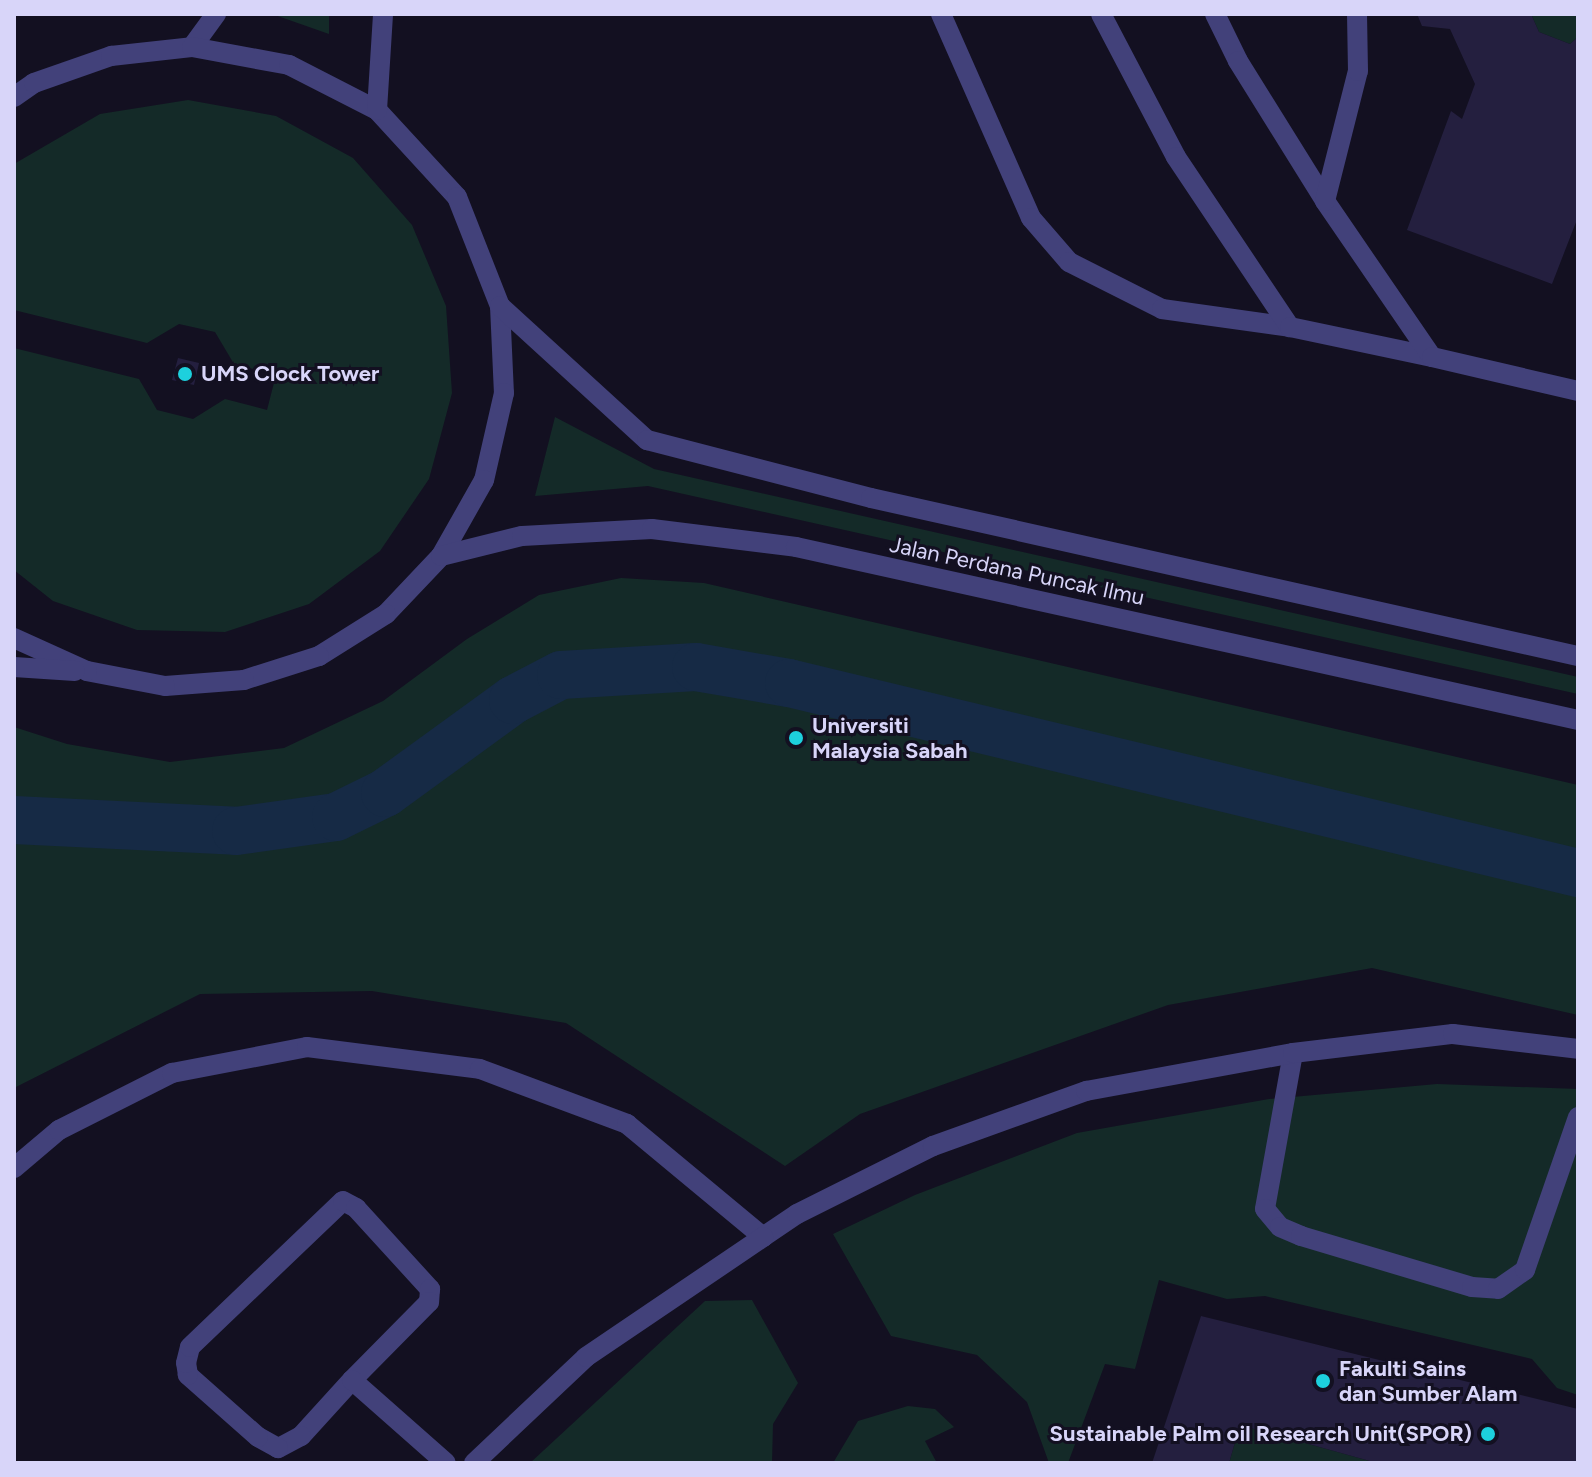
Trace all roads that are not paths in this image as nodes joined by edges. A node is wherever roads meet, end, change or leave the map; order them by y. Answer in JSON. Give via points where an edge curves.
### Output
{"nodes":[{"id":1,"x":216,"y":14,"type":"edge"},
{"id":2,"x":383,"y":14,"type":"edge"},
{"id":3,"x":941,"y":14,"type":"edge"},
{"id":4,"x":1101,"y":14,"type":"edge"},
{"id":5,"x":1215,"y":14,"type":"edge"},
{"id":6,"x":1357,"y":14,"type":"edge"},
{"id":7,"x":192,"y":47,"type":"junction"},
{"id":8,"x":14,"y":97,"type":"edge"},
{"id":9,"x":377,"y":110,"type":"junction"},
{"id":10,"x":1325,"y":201,"type":"junction"},
{"id":11,"x":500,"y":306,"type":"junction"},
{"id":12,"x":1290,"y":327,"type":"junction"},
{"id":13,"x":1432,"y":357,"type":"junction"},
{"id":14,"x":1578,"y":391,"type":"edge"},
{"id":15,"x":441,"y":556,"type":"junction"},
{"id":16,"x":14,"y":638,"type":"edge"},
{"id":17,"x":1578,"y":656,"type":"edge"},
{"id":18,"x":14,"y":667,"type":"edge"},
{"id":19,"x":87,"y":671,"type":"junction"},
{"id":20,"x":1578,"y":720,"type":"edge"},
{"id":21,"x":1578,"y":1049,"type":"edge"},
{"id":22,"x":1293,"y":1053,"type":"junction"},
{"id":23,"x":1578,"y":1117,"type":"edge"},
{"id":24,"x":14,"y":1168,"type":"edge"},
{"id":25,"x":763,"y":1237,"type":"junction"},
{"id":26,"x":352,"y":1380,"type":"junction"},
{"id":27,"x":446,"y":1463,"type":"edge"},
{"id":28,"x":474,"y":1463,"type":"edge"}],
"edges":[{"from":1,"to":7,"type":"street"},
{"from":2,"to":9,"type":"street"},
{"from":3,"to":12,"type":"street","via":[[1031,218],[1069,262],[1162,309]]},
{"from":4,"to":12,"type":"street","via":[[1176,157]]},
{"from":5,"to":10,"type":"street","via":[[1238,61]]},
{"from":6,"to":10,"type":"street","via":[[1358,71]]},
{"from":7,"to":8,"type":"street","via":[[111,56],[34,83]]},
{"from":7,"to":9,"type":"street","via":[[289,65]]},
{"from":9,"to":11,"type":"street","via":[[457,197]]},
{"from":10,"to":13,"type":"street"},
{"from":11,"to":15,"type":"street","via":[[504,393],[491,451],[484,480]]},
{"from":11,"to":17,"type":"street","name":"Jalan Perdana Puncak Ilmu","via":[[647,440],[886,501]]},
{"from":12,"to":13,"type":"street"},
{"from":13,"to":14,"type":"street"},
{"from":15,"to":19,"type":"street","via":[[386,614],[319,656],[244,680],[180,685]]},
{"from":15,"to":20,"type":"street","name":"Jalan Perdana Puncak Ilmu","via":[[522,536],[652,529],[796,547]]},
{"from":16,"to":19,"type":"street"},
{"from":18,"to":19,"type":"street"},
{"from":21,"to":22,"type":"street","via":[[1453,1034]]},
{"from":22,"to":23,"type":"street","via":[[1265,1209],[1280,1227],[1301,1236],[1472,1287],[1498,1289],[1525,1270]]},
{"from":22,"to":25,"type":"street","via":[[1086,1091],[933,1146],[797,1214]]},
{"from":24,"to":25,"type":"street","via":[[59,1130],[172,1073],[307,1047],[480,1069],[627,1124]]},
{"from":25,"to":28,"type":"street","via":[[586,1357]]},
{"from":26,"to":26,"type":"street","via":[[429,1302],[430,1289],[356,1208],[343,1201],[190,1347],[186,1363],[188,1375],[258,1437],[278,1448],[301,1436]]},
{"from":26,"to":27,"type":"street"}]}
